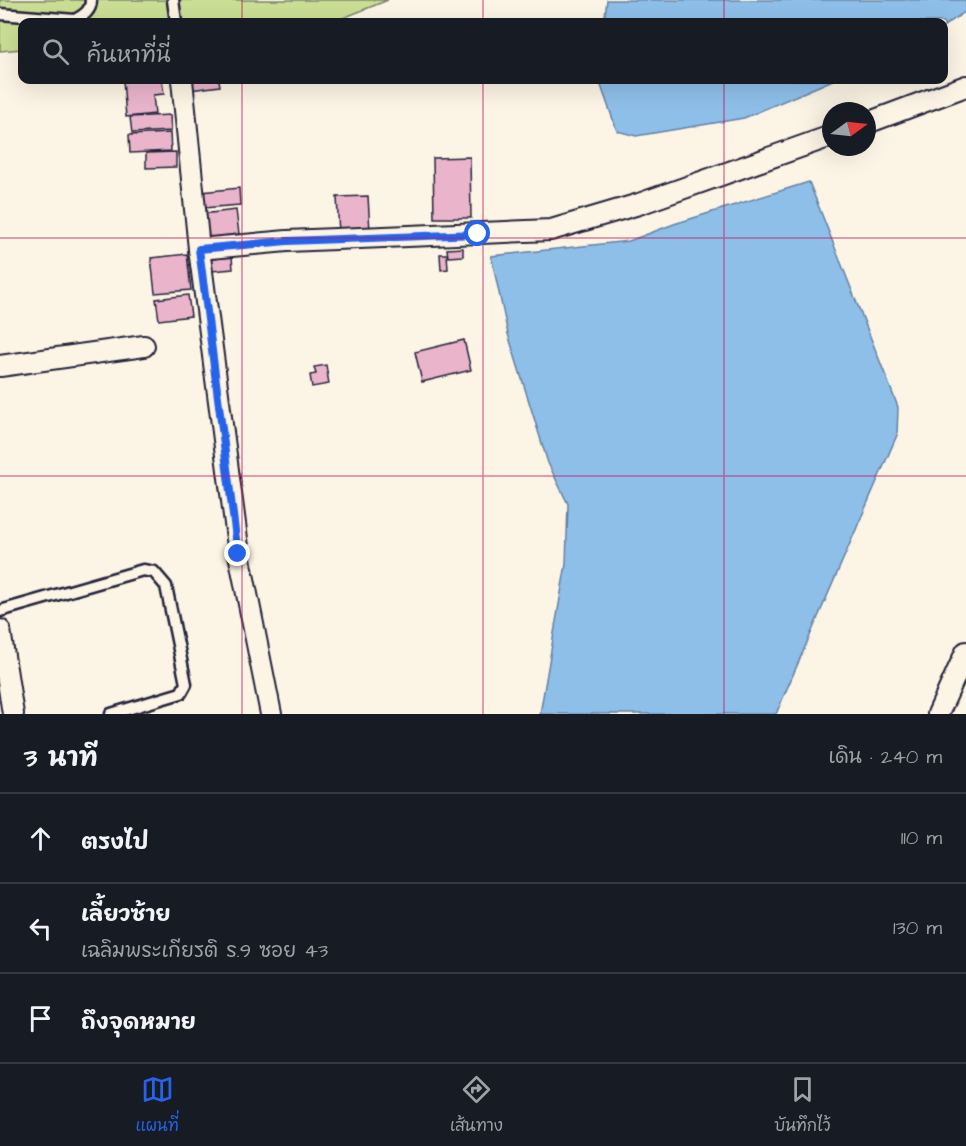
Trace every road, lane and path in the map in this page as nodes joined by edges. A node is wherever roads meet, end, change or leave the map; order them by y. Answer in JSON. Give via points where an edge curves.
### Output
{"nodes":[{"id":1,"x":91,"y":0,"type":"edge"},
{"id":2,"x":173,"y":0,"type":"edge"},
{"id":3,"x":0,"y":14,"type":"edge"},
{"id":4,"x":50,"y":18,"type":"edge"},
{"id":5,"x":79,"y":18,"type":"edge"},
{"id":6,"x":175,"y":18,"type":"edge"},
{"id":7,"x":182,"y":84,"type":"edge"},
{"id":8,"x":966,"y":86,"type":"edge"},
{"id":9,"x":876,"y":120,"type":"edge"},
{"id":10,"x":822,"y":139,"type":"edge"},
{"id":11,"x":199,"y":249,"type":"junction"},
{"id":12,"x":144,"y":346,"type":"dead end"},
{"id":13,"x":0,"y":366,"type":"edge"},
{"id":14,"x":0,"y":611,"type":"edge"},
{"id":15,"x":0,"y":630,"type":"edge"},
{"id":16,"x":966,"y":652,"type":"edge"},
{"id":17,"x":13,"y":714,"type":"edge"},
{"id":18,"x":111,"y":714,"type":"edge"},
{"id":19,"x":271,"y":714,"type":"edge"},
{"id":20,"x":938,"y":714,"type":"edge"}],
"edges":[{"from":1,"to":5,"type":"lane","via":[[91,6]]},
{"from":2,"to":6,"type":"lane"},
{"from":3,"to":4,"type":"lane"},
{"from":7,"to":11,"type":"street"},
{"from":8,"to":9,"type":"street"},
{"from":10,"to":11,"type":"street","via":[[639,204],[551,230],[287,241]]},
{"from":11,"to":19,"type":"street","via":[[238,554]]},
{"from":12,"to":13,"type":"street"},
{"from":14,"to":18,"type":"lane","via":[[144,570],[154,572],[166,586],[186,684],[181,693]]},
{"from":15,"to":17,"type":"street"},
{"from":16,"to":20,"type":"street"}]}
